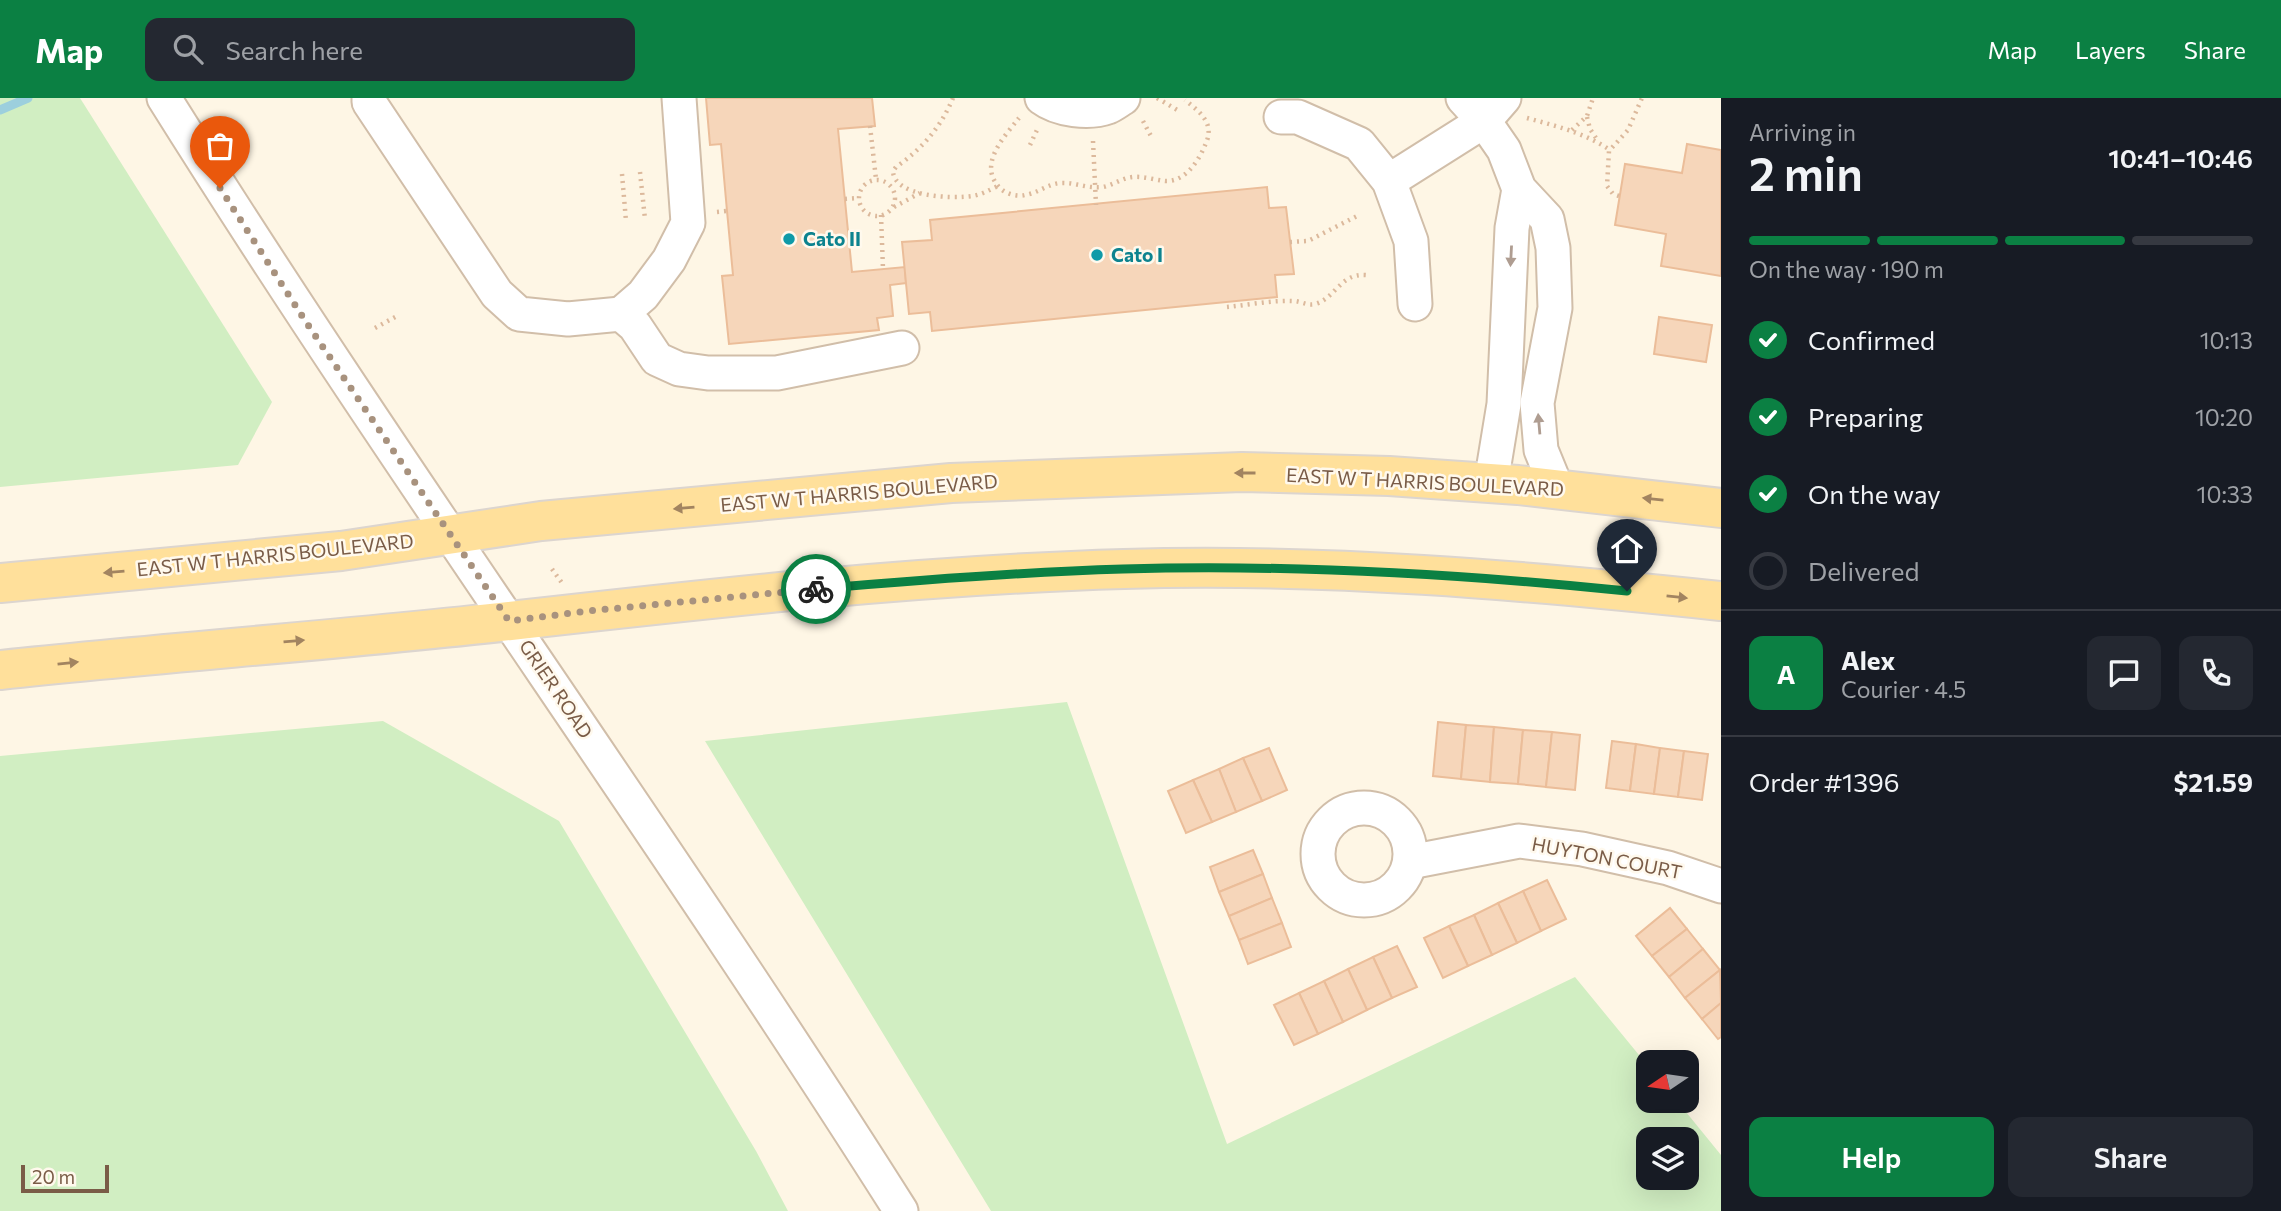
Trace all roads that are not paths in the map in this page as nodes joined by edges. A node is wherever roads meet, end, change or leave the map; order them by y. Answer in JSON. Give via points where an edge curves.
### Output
{"nodes":[{"id":1,"x":164,"y":98,"type":"edge"},
{"id":2,"x":369,"y":98,"type":"edge"},
{"id":3,"x":678,"y":98,"type":"edge"},
{"id":4,"x":1042,"y":98,"type":"edge"},
{"id":5,"x":1123,"y":98,"type":"edge"},
{"id":6,"x":1495,"y":109,"type":"edge"},
{"id":7,"x":1281,"y":117,"type":"dead end"},
{"id":8,"x":1389,"y":181,"type":"junction"},
{"id":9,"x":1519,"y":189,"type":"junction"},
{"id":10,"x":1415,"y":303,"type":"dead end"},
{"id":11,"x":621,"y":314,"type":"junction"},
{"id":12,"x":902,"y":348,"type":"dead end"},
{"id":13,"x":1490,"y":483,"type":"junction"},
{"id":14,"x":1557,"y":489,"type":"junction"},
{"id":15,"x":1721,"y":508,"type":"edge"},
{"id":16,"x":449,"y":535,"type":"junction"},
{"id":17,"x":0,"y":583,"type":"edge"},
{"id":18,"x":1721,"y":601,"type":"edge"},
{"id":19,"x":509,"y":621,"type":"junction"},
{"id":20,"x":0,"y":670,"type":"edge"},
{"id":21,"x":1410,"y":862,"type":"dead end"},
{"id":22,"x":1721,"y":886,"type":"edge"},
{"id":23,"x":901,"y":1211,"type":"edge"}],
"edges":[{"from":1,"to":16,"type":"street","name":"GRIER ROAD"},
{"from":2,"to":11,"type":"street","via":[[497,294],[519,314],[568,319]]},
{"from":3,"to":11,"type":"street","via":[[688,223],[669,260],[643,295]]},
{"from":4,"to":5,"type":"street","via":[[1074,110],[1108,107]]},
{"from":6,"to":8,"type":"street"},
{"from":6,"to":9,"type":"street"},
{"from":7,"to":8,"type":"street","via":[[1298,117],[1359,144]]},
{"from":8,"to":10,"type":"street","via":[[1411,241]]},
{"from":9,"to":13,"type":"street","one_way":true,"via":[[1512,228],[1504,404]]},
{"from":14,"to":9,"type":"street","one_way":true,"via":[[1541,450],[1537,402],[1555,308],[1553,248],[1547,219]]},
{"from":11,"to":12,"type":"street","via":[[657,359],[679,369],[708,373],[777,373]]},
{"from":13,"to":14,"type":"main road","name":"EAST W T HARRIS BOULEVARD"},
{"from":13,"to":16,"type":"main road","name":"EAST W T HARRIS BOULEVARD","one_way":true,"via":[[1242,472],[951,483],[541,521]]},
{"from":15,"to":14,"type":"main road","name":"EAST W T HARRIS BOULEVARD","one_way":true},
{"from":16,"to":17,"type":"main road","name":"EAST W T HARRIS BOULEVARD","one_way":true,"via":[[341,551]]},
{"from":16,"to":19,"type":"street","name":"GRIER ROAD"},
{"from":19,"to":18,"type":"main road","one_way":true,"via":[[825,589],[1125,569],[1326,569],[1439,575]]},
{"from":20,"to":19,"type":"main road","one_way":true},
{"from":19,"to":23,"type":"street","name":"GRIER ROAD"},
{"from":21,"to":22,"type":"street","name":"HUYTON COURT","via":[[1519,841],[1668,868]]}]}
